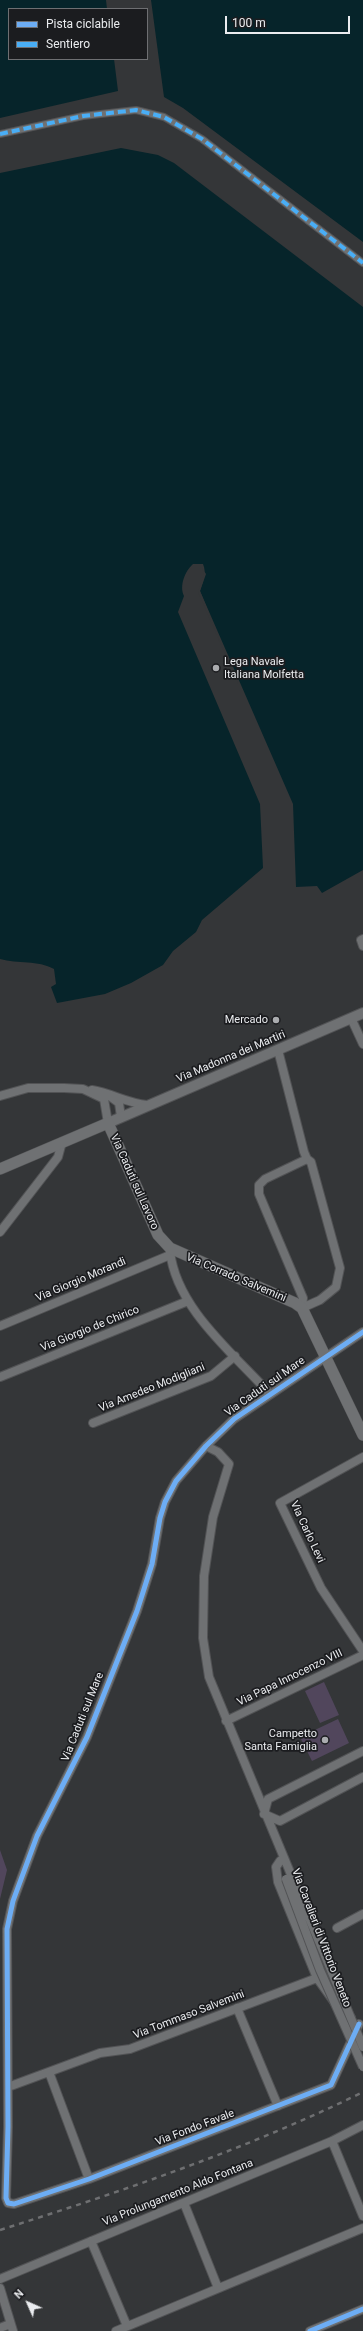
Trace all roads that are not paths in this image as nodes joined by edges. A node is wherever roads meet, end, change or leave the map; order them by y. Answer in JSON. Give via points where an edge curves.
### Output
{"nodes":[{"id":1,"x":0,"y":134,"type":"edge"},
{"id":2,"x":363,"y":263,"type":"edge"},
{"id":3,"x":363,"y":939,"type":"edge"},
{"id":4,"x":363,"y":946,"type":"edge"},
{"id":5,"x":363,"y":1013,"type":"edge"},
{"id":6,"x":351,"y":1018,"type":"junction"},
{"id":7,"x":363,"y":1044,"type":"edge"},
{"id":8,"x":278,"y":1050,"type":"junction"},
{"id":9,"x":83,"y":1089,"type":"junction"},
{"id":10,"x":106,"y":1092,"type":"junction"},
{"id":11,"x":0,"y":1096,"type":"edge"},
{"id":12,"x":147,"y":1106,"type":"junction"},
{"id":13,"x":121,"y":1117,"type":"junction"},
{"id":14,"x":108,"y":1123,"type":"junction"},
{"id":15,"x":62,"y":1142,"type":"junction"},
{"id":16,"x":307,"y":1159,"type":"junction"},
{"id":17,"x":0,"y":1169,"type":"edge"},
{"id":18,"x":0,"y":1232,"type":"edge"},
{"id":19,"x":170,"y":1252,"type":"junction"},
{"id":20,"x":188,"y":1301,"type":"junction"},
{"id":21,"x":302,"y":1308,"type":"junction"},
{"id":22,"x":0,"y":1326,"type":"edge"},
{"id":23,"x":363,"y":1332,"type":"edge"},
{"id":24,"x":236,"y":1356,"type":"junction"},
{"id":25,"x":326,"y":1357,"type":"junction"},
{"id":26,"x":0,"y":1377,"type":"edge"},
{"id":27,"x":270,"y":1394,"type":"junction"},
{"id":28,"x":93,"y":1423,"type":"dead end"},
{"id":29,"x":363,"y":1435,"type":"edge"},
{"id":30,"x":206,"y":1446,"type":"junction"},
{"id":31,"x":363,"y":1457,"type":"edge"},
{"id":32,"x":363,"y":1651,"type":"edge"},
{"id":33,"x":363,"y":1655,"type":"edge"},
{"id":34,"x":226,"y":1721,"type":"junction"},
{"id":35,"x":363,"y":1752,"type":"edge"},
{"id":36,"x":363,"y":1777,"type":"edge"},
{"id":37,"x":264,"y":1814,"type":"junction"},
{"id":38,"x":280,"y":1861,"type":"junction"},
{"id":39,"x":289,"y":1878,"type":"junction"},
{"id":40,"x":363,"y":1914,"type":"edge"},
{"id":41,"x":337,"y":1928,"type":"dead end"},
{"id":42,"x":317,"y":1978,"type":"junction"},
{"id":43,"x":237,"y":2008,"type":"junction"},
{"id":44,"x":361,"y":2025,"type":"edge"},
{"id":45,"x":363,"y":2047,"type":"edge"},
{"id":46,"x":363,"y":2067,"type":"edge"},
{"id":47,"x":49,"y":2072,"type":"junction"},
{"id":48,"x":8,"y":2087,"type":"junction"},
{"id":49,"x":278,"y":2106,"type":"junction"},
{"id":50,"x":363,"y":2125,"type":"edge"},
{"id":51,"x":332,"y":2141,"type":"junction"},
{"id":52,"x":89,"y":2179,"type":"junction"},
{"id":53,"x":6,"y":2198,"type":"joint"},
{"id":54,"x":184,"y":2203,"type":"junction"},
{"id":55,"x":363,"y":2216,"type":"edge"},
{"id":56,"x":363,"y":2228,"type":"edge"},
{"id":57,"x":91,"y":2241,"type":"junction"},
{"id":58,"x":0,"y":2279,"type":"edge"},
{"id":59,"x":0,"y":2288,"type":"edge"},
{"id":60,"x":218,"y":2288,"type":"junction"},
{"id":61,"x":363,"y":2308,"type":"edge"},
{"id":62,"x":3,"y":2310,"type":"edge"},
{"id":63,"x":127,"y":2326,"type":"junction"},
{"id":64,"x":12,"y":2327,"type":"edge"},
{"id":65,"x":0,"y":2328,"type":"edge"},
{"id":66,"x":116,"y":2331,"type":"edge"},
{"id":67,"x":310,"y":2331,"type":"edge"}],
"edges":[{"from":1,"to":2,"type":"street","via":[[83,116],[136,110],[164,117],[202,139]]},
{"from":3,"to":4,"type":"street","via":[[360,940]]},
{"from":5,"to":6,"type":"street","name":"Via Madonna dei Martiri"},
{"from":6,"to":7,"type":"street"},
{"from":6,"to":8,"type":"street","name":"Via Madonna dei Martiri"},
{"from":8,"to":12,"type":"street","name":"Via Madonna dei Martiri"},
{"from":8,"to":16,"type":"street"},
{"from":9,"to":10,"type":"street"},
{"from":9,"to":11,"type":"street","via":[[28,1088]]},
{"from":9,"to":14,"type":"street","via":[[104,1099]]},
{"from":10,"to":12,"type":"street","via":[[132,1104]]},
{"from":10,"to":13,"type":"street","via":[[118,1103]]},
{"from":12,"to":13,"type":"street","name":"Via Madonna dei Martiri"},
{"from":13,"to":14,"type":"street","name":"Via Madonna dei Martiri"},
{"from":14,"to":15,"type":"main road"},
{"from":14,"to":19,"type":"main road","name":"Via Caduti sul Lavoro","via":[[158,1235]]},
{"from":15,"to":17,"type":"main road"},
{"from":15,"to":18,"type":"street","via":[[58,1157]]},
{"from":16,"to":21,"type":"street","via":[[311,1162],[340,1268],[336,1287],[320,1300]]},
{"from":16,"to":21,"type":"street","via":[[265,1179],[259,1185],[259,1194],[303,1298]]},
{"from":19,"to":20,"type":"street","name":"Via Caduti sul Lavoro","via":[[178,1283]]},
{"from":19,"to":21,"type":"main road","name":"Via Corrado Salvemini"},
{"from":19,"to":22,"type":"street","name":"Via Giorgio Morandi"},
{"from":20,"to":24,"type":"street","name":"Via Caduti sul Lavoro","via":[[211,1331]]},
{"from":20,"to":26,"type":"street","name":"Via Giorgio de Chirico"},
{"from":21,"to":25,"type":"main road"},
{"from":23,"to":25,"type":"street","name":"Via Caduti sul Mare"},
{"from":24,"to":27,"type":"street","name":"Via Caduti sul Lavoro"},
{"from":24,"to":28,"type":"street","name":"Via Amedeo Modigliani","via":[[211,1376]]},
{"from":25,"to":27,"type":"street","name":"Via Caduti sul Mare"},
{"from":25,"to":29,"type":"main road"},
{"from":27,"to":30,"type":"street","name":"Via Caduti sul Mare","via":[[234,1419]]},
{"from":30,"to":34,"type":"street","name":"Via Cavalieri di Vittorio Veneto","via":[[218,1452],[228,1464],[213,1517],[204,1576],[203,1638],[210,1677]]},
{"from":30,"to":48,"type":"street","name":"Via Caduti sul Mare","via":[[176,1481],[165,1502],[152,1564],[137,1611],[87,1737],[37,1836],[13,1901],[7,1929]]},
{"from":31,"to":32,"type":"street","name":"Via Carlo Levi","via":[[280,1503],[321,1588]]},
{"from":33,"to":34,"type":"street","name":"Via Papa Innocenzo VIII"},
{"from":34,"to":37,"type":"street","name":"Via Cavalieri di Vittorio Veneto"},
{"from":35,"to":37,"type":"street","via":[[268,1799]]},
{"from":36,"to":37,"type":"street","via":[[280,1821]]},
{"from":37,"to":38,"type":"street","name":"Via Cavalieri di Vittorio Veneto"},
{"from":37,"to":39,"type":"street","name":"Via Cavalieri di Vittorio Veneto"},
{"from":38,"to":39,"type":"street","name":"Via Cavalieri di Vittorio Veneto"},
{"from":38,"to":42,"type":"street","via":[[276,1867],[278,1882]]},
{"from":39,"to":45,"type":"street","name":"Via Cavalieri di Vittorio Veneto","bridge":true},
{"from":39,"to":46,"type":"street","name":"Via Cavalieri di Vittorio Veneto","bridge":true,"via":[[320,1970]]},
{"from":40,"to":41,"type":"street"},
{"from":42,"to":43,"type":"street","name":"Via Tommaso Salvemini"},
{"from":42,"to":44,"type":"street","via":[[334,2003]]},
{"from":43,"to":47,"type":"street","name":"Via Tommaso Salvemini","via":[[130,2049],[100,2053]]},
{"from":43,"to":49,"type":"street"},
{"from":44,"to":49,"type":"street","name":"Via Fondo Favale","via":[[331,2085]]},
{"from":47,"to":48,"type":"street","name":"Via Tommaso Salvemini"},
{"from":47,"to":52,"type":"street"},
{"from":48,"to":53,"type":"street","name":"Via Caduti sul Mare"},
{"from":49,"to":52,"type":"street","name":"Via Fondo Favale"},
{"from":50,"to":51,"type":"street","name":"Via Prolungamento Aldo Fontana"},
{"from":51,"to":54,"type":"street","name":"Via Prolungamento Aldo Fontana"},
{"from":51,"to":55,"type":"street"},
{"from":52,"to":53,"type":"street","name":"Via Fondo Favale","via":[[14,2204],[8,2203]]},
{"from":54,"to":57,"type":"street","name":"Via Prolungamento Aldo Fontana"},
{"from":54,"to":60,"type":"street"},
{"from":56,"to":60,"type":"street"},
{"from":57,"to":58,"type":"street","name":"Via Prolungamento Aldo Fontana"},
{"from":57,"to":63,"type":"street"},
{"from":59,"to":62,"type":"street"},
{"from":60,"to":63,"type":"street"},
{"from":61,"to":67,"type":"street"},
{"from":62,"to":64,"type":"street"},
{"from":63,"to":66,"type":"street"},
{"from":64,"to":65,"type":"street"}]}
